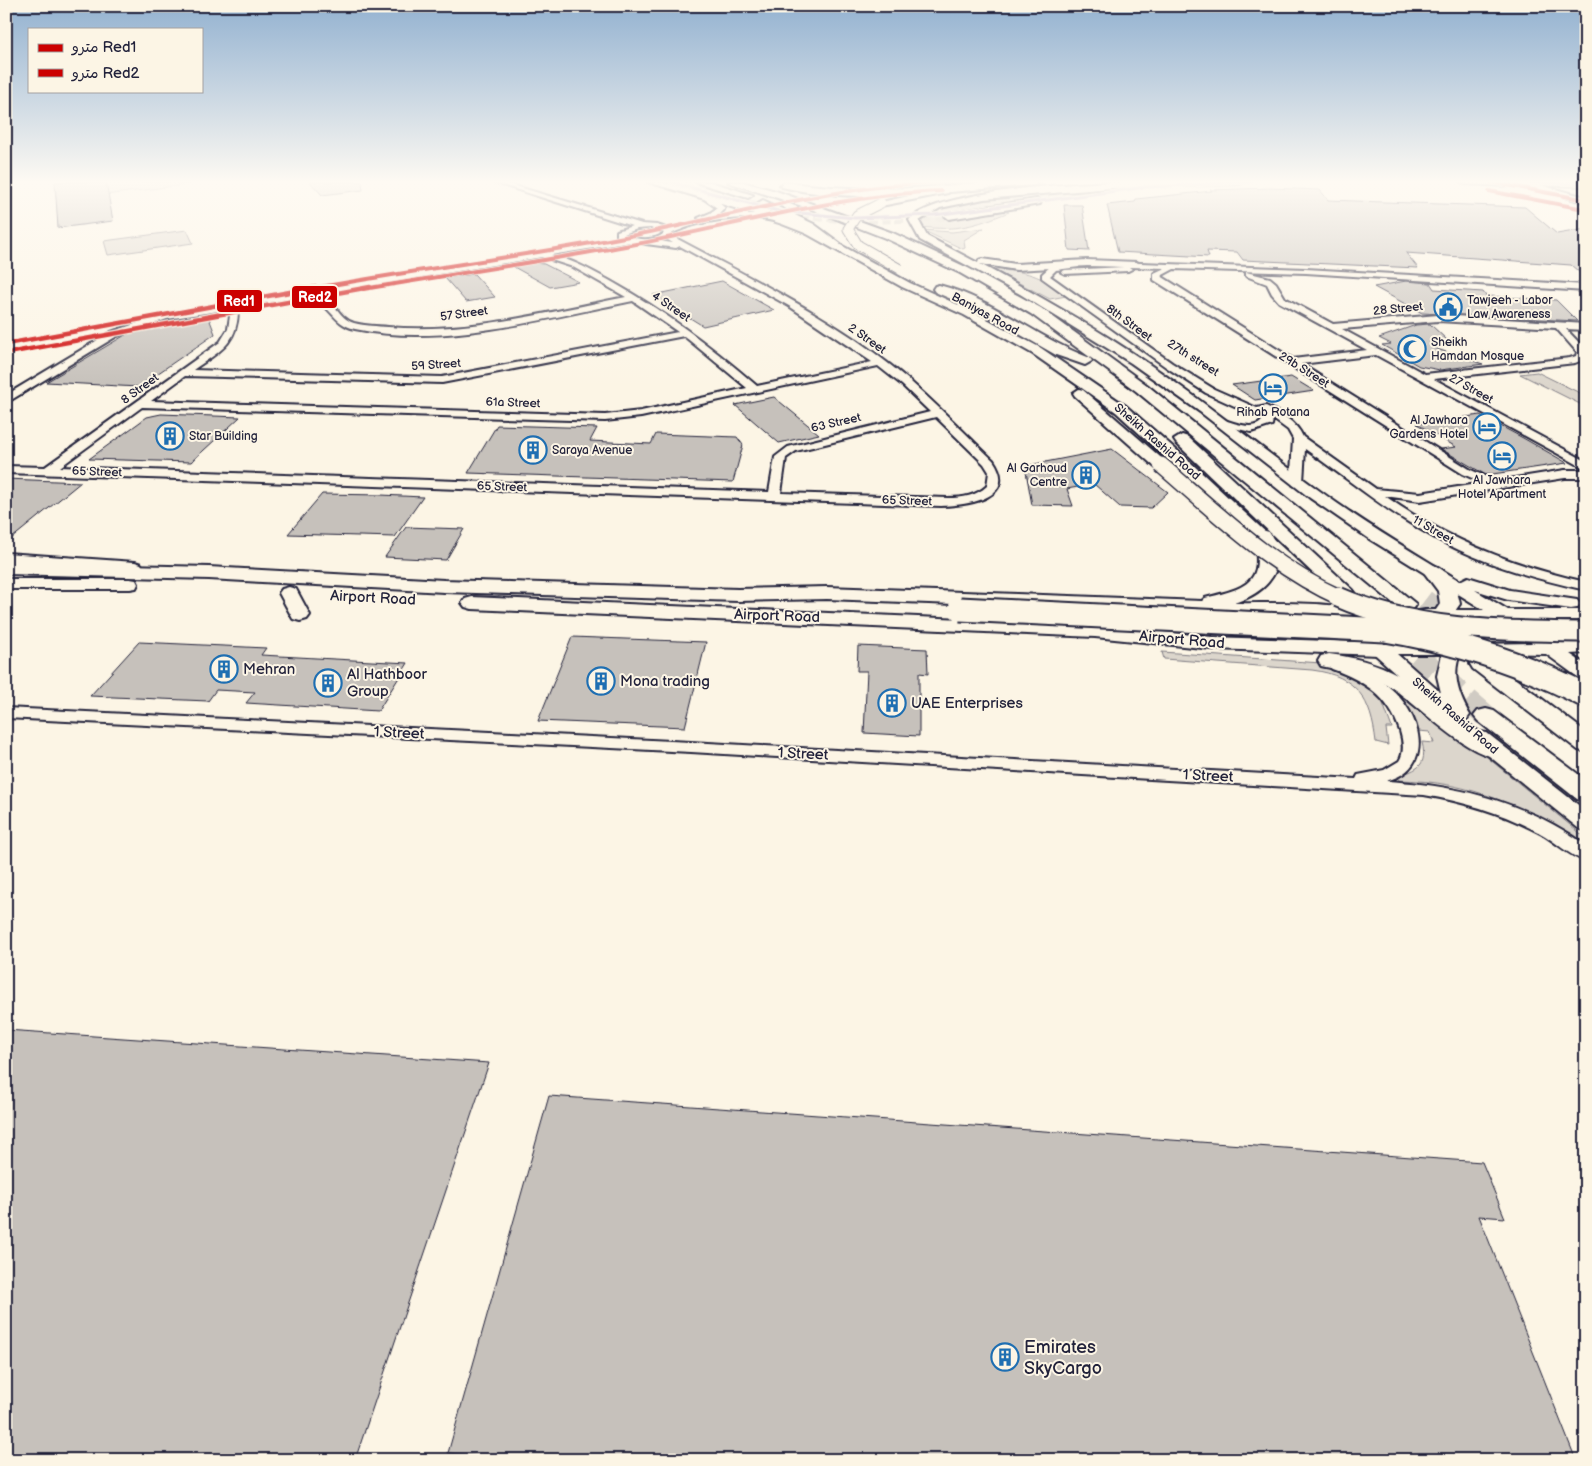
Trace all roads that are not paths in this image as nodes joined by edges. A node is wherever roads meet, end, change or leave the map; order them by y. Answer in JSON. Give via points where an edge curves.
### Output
{"nodes":[{"id":1,"x":549,"y":250,"type":"edge"},
{"id":2,"x":584,"y":250,"type":"edge"},
{"id":3,"x":690,"y":250,"type":"edge"},
{"id":4,"x":834,"y":250,"type":"edge"},
{"id":5,"x":867,"y":250,"type":"edge"},
{"id":6,"x":896,"y":250,"type":"edge"},
{"id":7,"x":923,"y":250,"type":"edge"},
{"id":8,"x":940,"y":250,"type":"edge"},
{"id":9,"x":946,"y":250,"type":"edge"},
{"id":10,"x":956,"y":250,"type":"edge"},
{"id":11,"x":538,"y":253,"type":"junction"},
{"id":12,"x":564,"y":255,"type":"junction"},
{"id":13,"x":1122,"y":264,"type":"junction"},
{"id":14,"x":1133,"y":264,"type":"junction"},
{"id":15,"x":974,"y":265,"type":"junction"},
{"id":16,"x":1170,"y":269,"type":"junction"},
{"id":17,"x":1104,"y":270,"type":"junction"},
{"id":18,"x":1050,"y":271,"type":"junction"},
{"id":19,"x":1081,"y":272,"type":"junction"},
{"id":20,"x":1233,"y":272,"type":"junction"},
{"id":21,"x":1246,"y":273,"type":"junction"},
{"id":22,"x":1346,"y":273,"type":"junction"},
{"id":23,"x":322,"y":280,"type":"junction"},
{"id":24,"x":352,"y":285,"type":"junction"},
{"id":25,"x":1586,"y":290,"type":"edge"},
{"id":26,"x":934,"y":292,"type":"junction"},
{"id":27,"x":300,"y":294,"type":"junction"},
{"id":28,"x":218,"y":298,"type":"junction"},
{"id":29,"x":635,"y":298,"type":"junction"},
{"id":30,"x":268,"y":299,"type":"junction"},
{"id":31,"x":328,"y":301,"type":"junction"},
{"id":32,"x":245,"y":302,"type":"junction"},
{"id":33,"x":613,"y":302,"type":"junction"},
{"id":34,"x":644,"y":304,"type":"junction"},
{"id":35,"x":227,"y":305,"type":"junction"},
{"id":36,"x":204,"y":309,"type":"junction"},
{"id":37,"x":232,"y":319,"type":"junction"},
{"id":38,"x":1555,"y":325,"type":"junction"},
{"id":39,"x":1586,"y":327,"type":"edge"},
{"id":40,"x":1062,"y":329,"type":"junction"},
{"id":41,"x":1335,"y":329,"type":"junction"},
{"id":42,"x":687,"y":333,"type":"junction"},
{"id":43,"x":1103,"y":340,"type":"junction"},
{"id":44,"x":1377,"y":352,"type":"junction"},
{"id":45,"x":1085,"y":361,"type":"junction"},
{"id":46,"x":1291,"y":362,"type":"junction"},
{"id":47,"x":880,"y":363,"type":"junction"},
{"id":48,"x":183,"y":373,"type":"junction"},
{"id":49,"x":1425,"y":378,"type":"junction"},
{"id":50,"x":755,"y":390,"type":"junction"},
{"id":51,"x":6,"y":392,"type":"edge"},
{"id":52,"x":6,"y":400,"type":"edge"},
{"id":53,"x":140,"y":404,"type":"junction"},
{"id":54,"x":1179,"y":405,"type":"junction"},
{"id":55,"x":1121,"y":409,"type":"joint"},
{"id":56,"x":939,"y":414,"type":"junction"},
{"id":57,"x":1221,"y":422,"type":"junction"},
{"id":58,"x":1298,"y":438,"type":"junction"},
{"id":59,"x":1586,"y":467,"type":"edge"},
{"id":60,"x":6,"y":469,"type":"edge"},
{"id":61,"x":47,"y":471,"type":"junction"},
{"id":62,"x":1466,"y":472,"type":"joint"},
{"id":63,"x":1565,"y":474,"type":"junction"},
{"id":64,"x":1586,"y":474,"type":"edge"},
{"id":65,"x":1297,"y":482,"type":"junction"},
{"id":66,"x":1489,"y":486,"type":"junction"},
{"id":67,"x":994,"y":487,"type":"joint"},
{"id":68,"x":1369,"y":488,"type":"junction"},
{"id":69,"x":774,"y":497,"type":"junction"},
{"id":70,"x":1420,"y":497,"type":"junction"},
{"id":71,"x":1402,"y":512,"type":"junction"},
{"id":72,"x":1262,"y":536,"type":"junction"},
{"id":73,"x":1377,"y":537,"type":"junction"},
{"id":74,"x":6,"y":558,"type":"edge"},
{"id":75,"x":6,"y":568,"type":"edge"},
{"id":76,"x":1433,"y":571,"type":"junction"},
{"id":77,"x":167,"y":572,"type":"junction"},
{"id":78,"x":6,"y":579,"type":"edge"},
{"id":79,"x":6,"y":584,"type":"edge"},
{"id":80,"x":130,"y":584,"type":"junction"},
{"id":81,"x":1586,"y":586,"type":"edge"},
{"id":82,"x":1056,"y":590,"type":"dead end"},
{"id":83,"x":289,"y":593,"type":"junction"},
{"id":84,"x":758,"y":594,"type":"junction"},
{"id":85,"x":1424,"y":601,"type":"tunnel mouth"},
{"id":86,"x":1084,"y":602,"type":"junction"},
{"id":87,"x":1345,"y":603,"type":"junction"},
{"id":88,"x":1406,"y":604,"type":"tunnel mouth"},
{"id":89,"x":1186,"y":606,"type":"junction"},
{"id":90,"x":1586,"y":606,"type":"edge"},
{"id":91,"x":300,"y":615,"type":"dead end"},
{"id":92,"x":750,"y":615,"type":"junction"},
{"id":93,"x":1443,"y":615,"type":"junction"},
{"id":94,"x":1586,"y":615,"type":"edge"},
{"id":95,"x":1506,"y":616,"type":"junction"},
{"id":96,"x":1565,"y":616,"type":"junction"},
{"id":97,"x":1486,"y":628,"type":"junction"},
{"id":98,"x":1095,"y":631,"type":"junction"},
{"id":99,"x":1586,"y":632,"type":"edge"},
{"id":100,"x":711,"y":633,"type":"dead end"},
{"id":101,"x":1212,"y":644,"type":"junction"},
{"id":102,"x":1375,"y":646,"type":"junction"},
{"id":103,"x":1548,"y":648,"type":"junction"},
{"id":104,"x":1454,"y":649,"type":"junction"},
{"id":105,"x":1579,"y":659,"type":"edge"},
{"id":106,"x":1324,"y":660,"type":"junction"},
{"id":107,"x":1447,"y":668,"type":"junction"},
{"id":108,"x":1586,"y":696,"type":"edge"},
{"id":109,"x":6,"y":713,"type":"edge"},
{"id":110,"x":1477,"y":722,"type":"junction"},
{"id":111,"x":1586,"y":725,"type":"edge"},
{"id":112,"x":1586,"y":744,"type":"edge"},
{"id":113,"x":1494,"y":750,"type":"junction"},
{"id":114,"x":1321,"y":783,"type":"junction"},
{"id":115,"x":1586,"y":793,"type":"edge"},
{"id":116,"x":1586,"y":823,"type":"edge"},
{"id":117,"x":1586,"y":854,"type":"edge"}],
"edges":[{"from":1,"to":11,"type":"street"},
{"from":2,"to":12,"type":"street"},
{"from":3,"to":47,"type":"street","name":"2 Street","via":[[799,308]]},
{"from":4,"to":26,"type":"main road","name":"Sheikh Rashid Road"},
{"from":5,"to":26,"type":"main road","name":"Baniyas Road","bridge":true},
{"from":6,"to":45,"type":"highway","name":"Sheikh Rashid Road","via":[[996,302]]},
{"from":7,"to":40,"type":"highway","name":"Sheikh Rashid Road","via":[[996,288]]},
{"from":8,"to":15,"type":"highway"},
{"from":9,"to":15,"type":"main road"},
{"from":10,"to":14,"type":"main road","via":[[982,262],[1006,267]]},
{"from":11,"to":12,"type":"street"},
{"from":11,"to":23,"type":"street"},
{"from":11,"to":24,"type":"street"},
{"from":12,"to":29,"type":"street","name":"4 Street"},
{"from":13,"to":14,"type":"street"},
{"from":13,"to":18,"type":"street","via":[[1066,266]]},
{"from":13,"to":19,"type":"street","via":[[1073,268]]},
{"from":14,"to":22,"type":"street"},
{"from":15,"to":43,"type":"main road"},
{"from":16,"to":17,"type":"street"},
{"from":16,"to":20,"type":"street"},
{"from":16,"to":46,"type":"street","name":"29b Street","via":[[1162,271],[1157,278]]},
{"from":17,"to":19,"type":"street"},
{"from":17,"to":58,"type":"street","name":"27th street","via":[[1078,278],[1073,286],[1075,290],[1207,383],[1275,415],[1294,430]]},
{"from":18,"to":19,"type":"street"},
{"from":18,"to":57,"type":"street","name":"8th Street","via":[[1046,278],[1143,348],[1210,391],[1268,418],[1264,427],[1243,428]]},
{"from":20,"to":21,"type":"street"},
{"from":20,"to":22,"type":"street","via":[[1335,276]]},
{"from":21,"to":25,"type":"street"},
{"from":21,"to":41,"type":"street","name":"27 Street","via":[[1270,282],[1278,297]]},
{"from":22,"to":25,"type":"street"},
{"from":23,"to":28,"type":"street"},
{"from":23,"to":30,"type":"street","via":[[313,286],[258,296]]},
{"from":24,"to":27,"type":"street"},
{"from":24,"to":31,"type":"street","via":[[337,291]]},
{"from":26,"to":45,"type":"highway","via":[[984,308],[1061,352]]},
{"from":26,"to":55,"type":"main road","name":"Baniyas Road","via":[[1046,350],[1100,388]]},
{"from":26,"to":99,"type":"main road","bridge":true,"via":[[1056,375],[1280,565],[1318,588],[1393,616],[1449,627],[1504,632]]},
{"from":27,"to":30,"type":"street"},
{"from":27,"to":31,"type":"street","via":[[316,295]]},
{"from":28,"to":35,"type":"street","via":[[229,300]]},
{"from":28,"to":51,"type":"street","via":[[129,322]]},
{"from":29,"to":33,"type":"street","name":"57 Street"},
{"from":29,"to":34,"type":"street","name":"4 Street"},
{"from":30,"to":32,"type":"street"},
{"from":31,"to":33,"type":"street","name":"57 Street","via":[[341,320],[351,325],[415,331],[455,330]]},
{"from":32,"to":35,"type":"street"},
{"from":32,"to":37,"type":"street","name":"8 Street","via":[[234,310]]},
{"from":33,"to":34,"type":"street","name":"57 Street"},
{"from":34,"to":42,"type":"street","name":"4 Street"},
{"from":35,"to":36,"type":"street"},
{"from":36,"to":37,"type":"street","via":[[224,312]]},
{"from":36,"to":52,"type":"street","via":[[136,326],[105,339]]},
{"from":37,"to":48,"type":"street","name":"8 Street","via":[[234,330],[228,339]]},
{"from":38,"to":39,"type":"street","name":"28 Street"},
{"from":38,"to":41,"type":"street","name":"28 Street","via":[[1438,318]]},
{"from":38,"to":49,"type":"street","via":[[1582,352],[1582,356],[1572,361]]},
{"from":40,"to":54,"type":"highway"},
{"from":40,"to":88,"type":"highway","name":"Sheikh Rashid Road","via":[[1163,406]]},
{"from":41,"to":44,"type":"street","name":"27 Street"},
{"from":42,"to":48,"type":"street","name":"59 Street","via":[[442,380]]},
{"from":42,"to":50,"type":"street","name":"4 Street"},
{"from":43,"to":54,"type":"highway"},
{"from":43,"to":57,"type":"main road"},
{"from":44,"to":46,"type":"street"},
{"from":44,"to":49,"type":"street","name":"27 Street"},
{"from":45,"to":87,"type":"highway","name":"Sheikh Rashid Road","via":[[1170,429]]},
{"from":46,"to":62,"type":"street","name":"29b Street"},
{"from":47,"to":50,"type":"street","name":"61a Street"},
{"from":47,"to":56,"type":"street","name":"2 Street"},
{"from":48,"to":53,"type":"street","name":"8 Street"},
{"from":49,"to":59,"type":"street","name":"27 Street"},
{"from":50,"to":53,"type":"street","name":"61a Street","via":[[641,414],[606,418]]},
{"from":53,"to":61,"type":"street","name":"8 Street"},
{"from":54,"to":85,"type":"highway"},
{"from":55,"to":72,"type":"main road","name":"Sheikh Rashid Road"},
{"from":56,"to":67,"type":"street","name":"2 Street","via":[[993,467]]},
{"from":56,"to":69,"type":"street","name":"63 Street","via":[[792,449],[781,457]]},
{"from":57,"to":65,"type":"main road"},
{"from":58,"to":65,"type":"street"},
{"from":58,"to":68,"type":"street","name":"11 Street"},
{"from":59,"to":63,"type":"street"},
{"from":60,"to":61,"type":"street","name":"65 Street"},
{"from":61,"to":69,"type":"street","name":"65 Street"},
{"from":62,"to":66,"type":"street","name":"29b Street"},
{"from":63,"to":64,"type":"street"},
{"from":63,"to":66,"type":"street"},
{"from":65,"to":73,"type":"main road"},
{"from":66,"to":70,"type":"street"},
{"from":67,"to":69,"type":"street","name":"65 Street","via":[[982,496],[956,502]]},
{"from":68,"to":70,"type":"street","via":[[1394,496]]},
{"from":68,"to":71,"type":"street","name":"11 Street"},
{"from":70,"to":71,"type":"street","via":[[1408,503]]},
{"from":71,"to":81,"type":"street","name":"11 Street","via":[[1441,536],[1492,559]]},
{"from":72,"to":87,"type":"main road","name":"Sheikh Rashid Road"},
{"from":72,"to":89,"type":"highway","via":[[1268,565],[1255,586],[1236,595]]},
{"from":73,"to":76,"type":"main road"},
{"from":73,"to":90,"type":"main road","via":[[1489,590],[1526,599]]},
{"from":74,"to":77,"type":"main road"},
{"from":75,"to":77,"type":"highway","name":"Airport Road"},
{"from":76,"to":93,"type":"highway","via":[[1448,591],[1450,604]]},
{"from":76,"to":95,"type":"main road"},
{"from":77,"to":84,"type":"highway","name":"Airport Road","via":[[401,584]]},
{"from":78,"to":80,"type":"highway","name":"Airport Road"},
{"from":79,"to":80,"type":"main road"},
{"from":80,"to":83,"type":"highway","name":"Airport Road"},
{"from":82,"to":86,"type":"highway"},
{"from":83,"to":91,"type":"highway"},
{"from":83,"to":92,"type":"highway","name":"Airport Road"},
{"from":84,"to":86,"type":"highway","name":"Airport Road"},
{"from":84,"to":108,"type":"highway","bridge":true,"via":[[834,605],[1385,630],[1492,654]]},
{"from":86,"to":89,"type":"highway","name":"Airport Road"},
{"from":87,"to":89,"type":"highway","name":"Airport Road"},
{"from":87,"to":93,"type":"main road","name":"Airport Road"},
{"from":87,"to":102,"type":"highway","via":[[1375,625],[1380,636]]},
{"from":92,"to":98,"type":"highway","name":"Airport Road"},
{"from":92,"to":100,"type":"highway","via":[[718,627]]},
{"from":93,"to":95,"type":"main road","name":"Airport Road"},
{"from":93,"to":97,"type":"main road"},
{"from":93,"to":102,"type":"highway","via":[[1427,630]]},
{"from":94,"to":96,"type":"main road"},
{"from":95,"to":96,"type":"main road","name":"Airport Road"},
{"from":95,"to":97,"type":"main road"},
{"from":95,"to":103,"type":"main road"},
{"from":96,"to":105,"type":"main road","via":[[1539,625],[1535,628],[1536,633]]},
{"from":97,"to":103,"type":"main road"},
{"from":97,"to":104,"type":"main road","via":[[1466,638]]},
{"from":98,"to":101,"type":"highway","name":"Airport Road"},
{"from":98,"to":102,"type":"highway","via":[[1170,631]]},
{"from":101,"to":102,"type":"highway","name":"Airport Road"},
{"from":101,"to":106,"type":"highway","via":[[1253,656]]},
{"from":102,"to":104,"type":"main road","name":"Airport Road"},
{"from":102,"to":110,"type":"main road","name":"Sheikh Rashid Road"},
{"from":103,"to":104,"type":"main road","name":"Airport Road"},
{"from":103,"to":105,"type":"main road"},
{"from":104,"to":107,"type":"main road"},
{"from":105,"to":107,"type":"main road","via":[[1530,652],[1476,652],[1462,654]]},
{"from":106,"to":113,"type":"highway","via":[[1354,664],[1394,678],[1473,740]]},
{"from":106,"to":114,"type":"street","via":[[1359,674],[1386,692],[1401,714],[1413,748],[1406,764],[1389,775]]},
{"from":107,"to":110,"type":"main road","via":[[1448,692]]},
{"from":109,"to":114,"type":"street","name":"1 Street"},
{"from":110,"to":113,"type":"main road","name":"Sheikh Rashid Road"},
{"from":110,"to":115,"type":"highway"},
{"from":111,"to":112,"type":"highway","via":[[1491,662]]},
{"from":113,"to":116,"type":"main road","name":"Sheikh Rashid Road"},
{"from":114,"to":117,"type":"street","name":"1 Street","via":[[1424,789],[1485,801],[1547,828]]}]}
